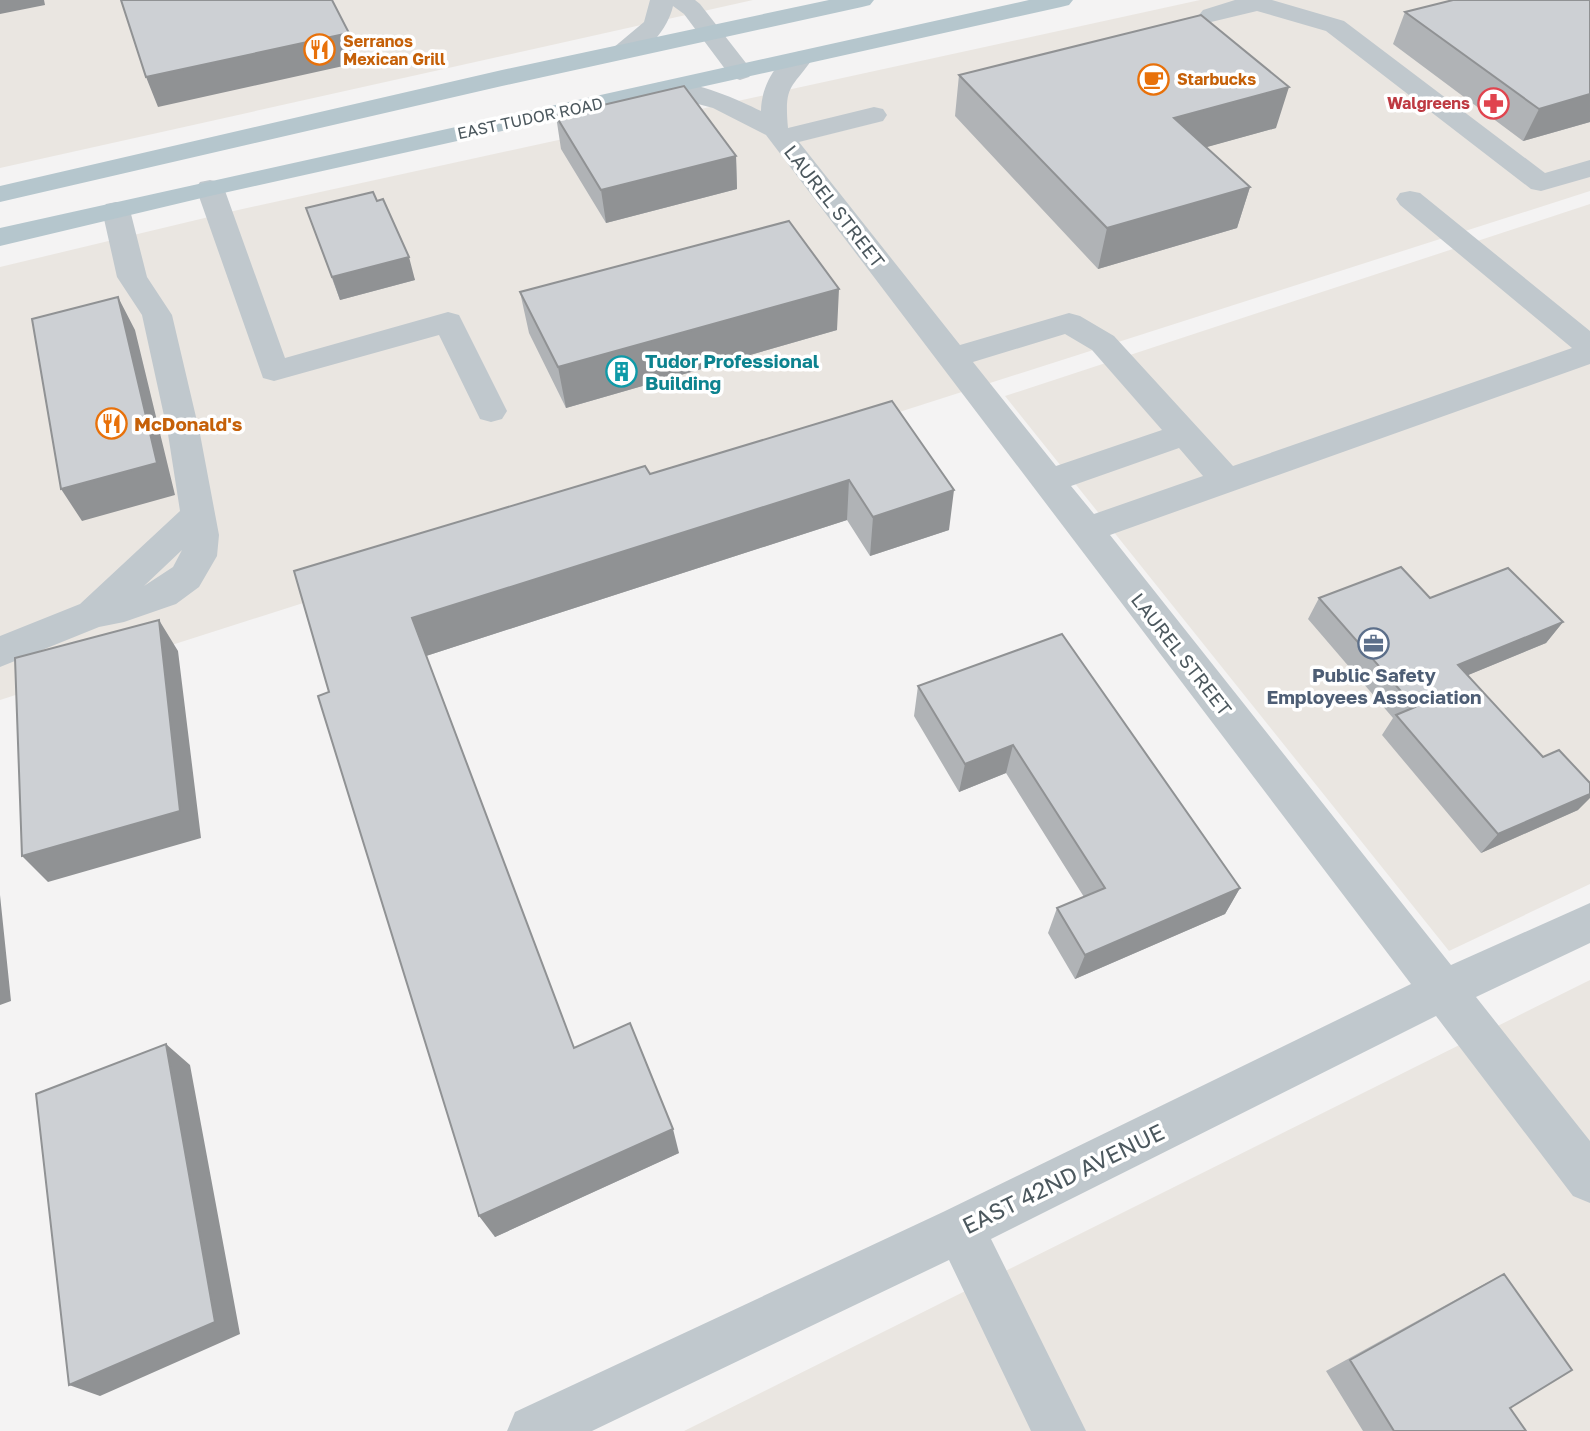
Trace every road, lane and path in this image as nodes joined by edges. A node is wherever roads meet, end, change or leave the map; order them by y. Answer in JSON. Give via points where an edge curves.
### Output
{"nodes":[{"id":1,"x":662,"y":0,"type":"edge"},
{"id":2,"x":681,"y":0,"type":"edge"},
{"id":3,"x":862,"y":0,"type":"edge"},
{"id":4,"x":1061,"y":0,"type":"edge"},
{"id":5,"x":1251,"y":2,"type":"edge"},
{"id":6,"x":1210,"y":15,"type":"dead end"},
{"id":7,"x":711,"y":33,"type":"junction"},
{"id":8,"x":622,"y":53,"type":"junction"},
{"id":9,"x":801,"y":58,"type":"junction"},
{"id":10,"x":740,"y":72,"type":"junction"},
{"id":11,"x":666,"y":88,"type":"junction"},
{"id":12,"x":874,"y":115,"type":"dead end"},
{"id":13,"x":778,"y":134,"type":"junction"},
{"id":14,"x":1590,"y":168,"type":"edge"},
{"id":15,"x":210,"y":188,"type":"junction"},
{"id":16,"x":0,"y":194,"type":"edge"},
{"id":17,"x":1410,"y":199,"type":"dead end"},
{"id":18,"x":116,"y":210,"type":"junction"},
{"id":19,"x":0,"y":237,"type":"edge"},
{"id":20,"x":1590,"y":347,"type":"edge"},
{"id":21,"x":1590,"y":352,"type":"edge"},
{"id":22,"x":952,"y":358,"type":"junction"},
{"id":23,"x":491,"y":411,"type":"dead end"},
{"id":24,"x":1185,"y":434,"type":"junction"},
{"id":25,"x":1226,"y":480,"type":"junction"},
{"id":26,"x":1048,"y":481,"type":"junction"},
{"id":27,"x":1085,"y":530,"type":"junction"},
{"id":28,"x":0,"y":652,"type":"edge"},
{"id":29,"x":1590,"y":922,"type":"edge"},
{"id":30,"x":1442,"y":990,"type":"junction"},
{"id":31,"x":1590,"y":1179,"type":"edge"},
{"id":32,"x":960,"y":1229,"type":"junction"},
{"id":33,"x":534,"y":1431,"type":"edge"},
{"id":34,"x":1059,"y":1431,"type":"edge"}],
"edges":[{"from":1,"to":8,"type":"street","via":[[652,28]]},
{"from":2,"to":7,"type":"street"},
{"from":3,"to":7,"type":"main road"},
{"from":4,"to":9,"type":"main road","name":"EAST TUDOR ROAD"},
{"from":5,"to":6,"type":"street"},
{"from":5,"to":14,"type":"street","via":[[1335,26],[1541,183]]},
{"from":7,"to":8,"type":"main road"},
{"from":7,"to":10,"type":"street"},
{"from":8,"to":16,"type":"main road"},
{"from":9,"to":10,"type":"main road","name":"EAST TUDOR ROAD"},
{"from":9,"to":13,"type":"street","name":"LAUREL STREET","via":[[775,89]]},
{"from":10,"to":11,"type":"main road","name":"EAST TUDOR ROAD"},
{"from":11,"to":13,"type":"street","name":"LAUREL STREET","via":[[699,93],[737,107]]},
{"from":11,"to":15,"type":"main road","name":"EAST TUDOR ROAD"},
{"from":12,"to":13,"type":"street"},
{"from":13,"to":22,"type":"street","name":"LAUREL STREET"},
{"from":15,"to":18,"type":"main road","name":"EAST TUDOR ROAD"},
{"from":15,"to":23,"type":"street","via":[[274,371],[449,322]]},
{"from":17,"to":20,"type":"street"},
{"from":18,"to":19,"type":"main road","name":"EAST TUDOR ROAD"},
{"from":18,"to":28,"type":"street","via":[[132,277],[157,315],[202,535],[199,556],[186,577],[163,593],[93,614]]},
{"from":21,"to":25,"type":"street"},
{"from":22,"to":24,"type":"street","via":[[1069,323],[1103,343]]},
{"from":22,"to":26,"type":"street","name":"LAUREL STREET"},
{"from":24,"to":25,"type":"street"},
{"from":24,"to":26,"type":"street"},
{"from":25,"to":27,"type":"street"},
{"from":26,"to":27,"type":"street","name":"LAUREL STREET"},
{"from":27,"to":30,"type":"street","name":"LAUREL STREET"},
{"from":29,"to":30,"type":"street","name":"EAST 42ND AVENUE"},
{"from":30,"to":31,"type":"street","name":"LAUREL STREET"},
{"from":30,"to":32,"type":"street","name":"EAST 42ND AVENUE"},
{"from":32,"to":33,"type":"street","name":"EAST 42ND AVENUE"},
{"from":32,"to":34,"type":"street"}]}
